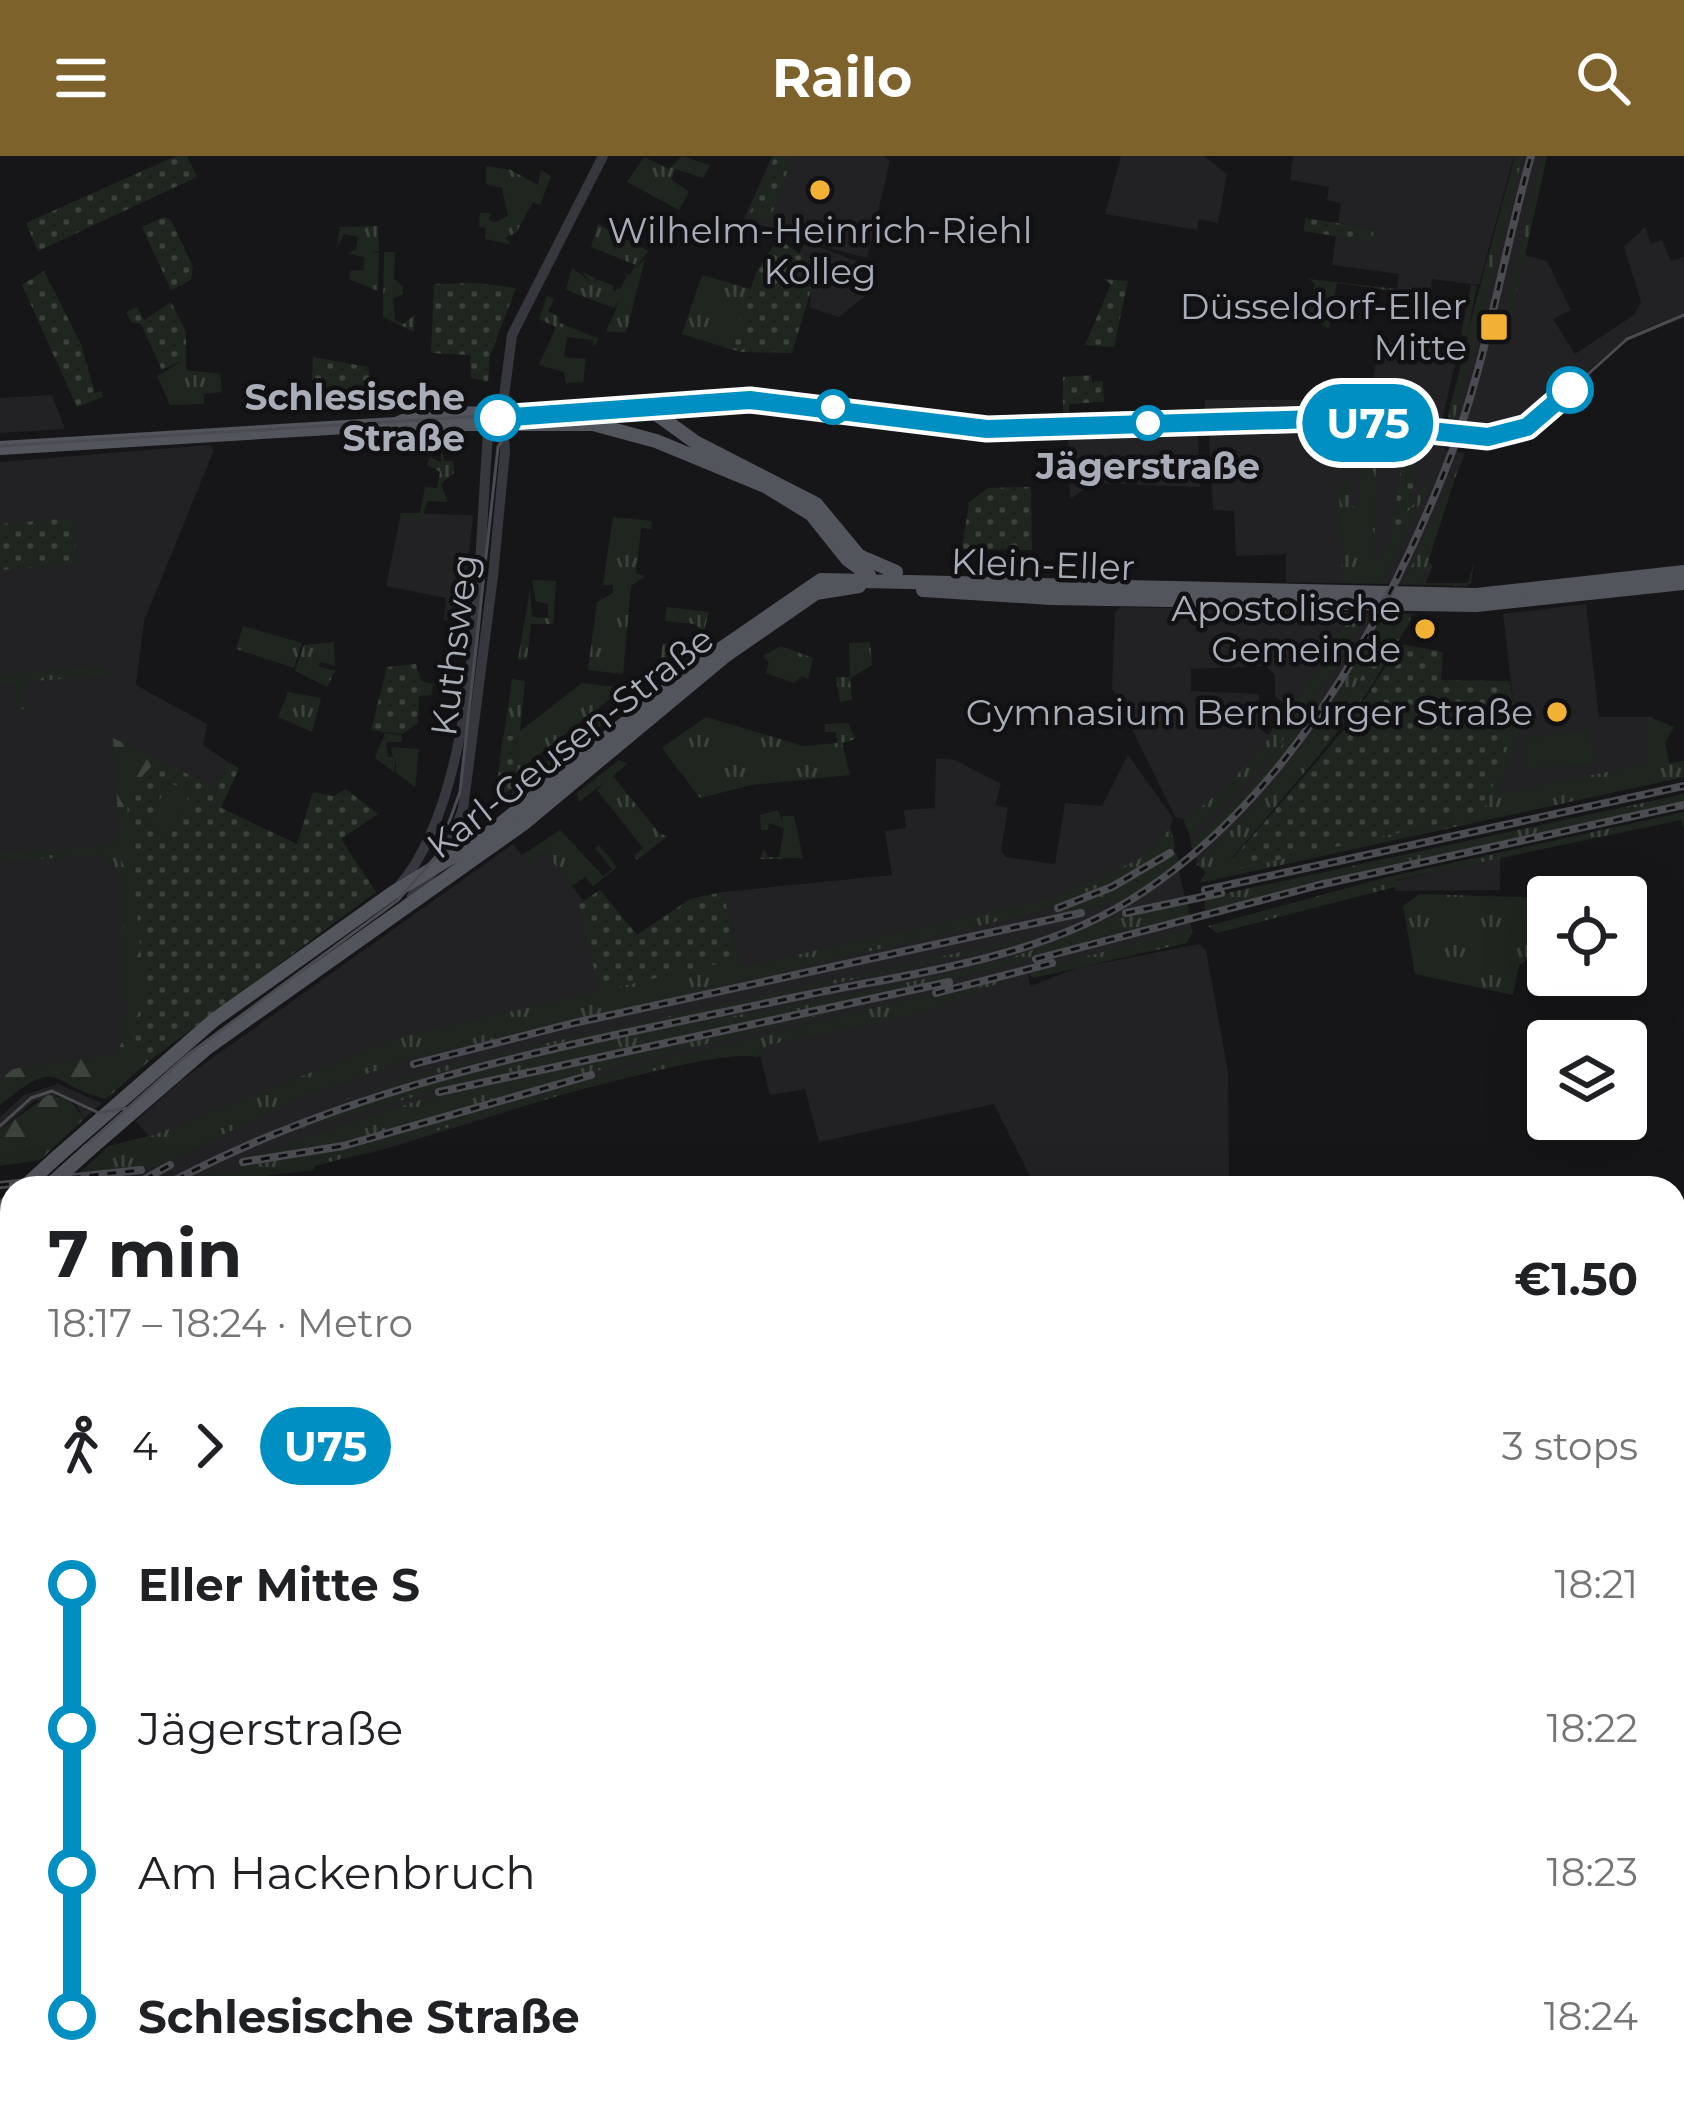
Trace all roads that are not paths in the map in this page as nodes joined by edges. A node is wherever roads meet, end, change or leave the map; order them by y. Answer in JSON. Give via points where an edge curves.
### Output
{"nodes":[{"id":1,"x":603,"y":156,"type":"edge"},
{"id":2,"x":499,"y":421,"type":"junction"},
{"id":3,"x":0,"y":448,"type":"edge"},
{"id":4,"x":482,"y":508,"type":"junction"},
{"id":5,"x":500,"y":512,"type":"junction"},
{"id":6,"x":829,"y":526,"type":"junction"},
{"id":7,"x":1684,"y":572,"type":"edge"},
{"id":8,"x":873,"y":578,"type":"junction"},
{"id":9,"x":956,"y":580,"type":"junction"},
{"id":10,"x":1684,"y":583,"type":"edge"},
{"id":11,"x":819,"y":586,"type":"junction"},
{"id":12,"x":895,"y":587,"type":"junction"},
{"id":13,"x":1476,"y":600,"type":"junction"},
{"id":14,"x":454,"y":765,"type":"junction"},
{"id":15,"x":467,"y":785,"type":"junction"},
{"id":16,"x":519,"y":819,"type":"junction"},
{"id":17,"x":413,"y":868,"type":"joint"},
{"id":18,"x":438,"y":868,"type":"junction"},
{"id":19,"x":394,"y":892,"type":"junction"},
{"id":20,"x":354,"y":943,"type":"junction"},
{"id":21,"x":319,"y":945,"type":"junction"},
{"id":22,"x":280,"y":996,"type":"junction"},
{"id":23,"x":36,"y":1176,"type":"edge"},
{"id":24,"x":60,"y":1176,"type":"edge"}],
"edges":[{"from":1,"to":2,"type":"street","via":[[516,322]]},
{"from":2,"to":3,"type":"main road"},
{"from":2,"to":4,"type":"street","name":"Kuthsweg"},
{"from":2,"to":5,"type":"street","name":"Kuthsweg"},
{"from":2,"to":6,"type":"main road","via":[[593,424],[671,448],[765,486]]},
{"from":2,"to":6,"type":"main road","via":[[640,404],[694,442],[796,492]]},
{"from":4,"to":5,"type":"street","name":"Kuthsweg","via":[[492,523]]},
{"from":4,"to":14,"type":"street","name":"Kuthsweg"},
{"from":5,"to":15,"type":"street","name":"Kuthsweg"},
{"from":6,"to":8,"type":"main road","name":"Klein-Eller","via":[[848,559]]},
{"from":6,"to":9,"type":"main road","name":"Klein-Eller","via":[[874,566]]},
{"from":7,"to":13,"type":"main road"},
{"from":8,"to":9,"type":"main road","name":"Klein-Eller"},
{"from":8,"to":11,"type":"main road","name":"Klein-Eller"},
{"from":8,"to":12,"type":"main road","name":"Klein-Eller"},
{"from":9,"to":13,"type":"main road","name":"Klein-Eller"},
{"from":10,"to":13,"type":"main road"},
{"from":11,"to":12,"type":"main road","name":"Klein-Eller"},
{"from":11,"to":16,"type":"main road","name":"Karl-Geusen-Straße"},
{"from":12,"to":13,"type":"main road","name":"Klein-Eller","via":[[1051,598]]},
{"from":14,"to":15,"type":"street","name":"Kuthsweg","via":[[465,753]]},
{"from":14,"to":17,"type":"street","name":"Kuthsweg","via":[[437,827]]},
{"from":15,"to":18,"type":"street","name":"Kuthsweg"},
{"from":16,"to":18,"type":"main road","name":"Karl-Geusen-Straße"},
{"from":16,"to":20,"type":"main road","name":"Karl-Geusen-Straße"},
{"from":17,"to":19,"type":"street","name":"Karl-Geusen-Straße"},
{"from":18,"to":19,"type":"main road","name":"Karl-Geusen-Straße"},
{"from":18,"to":20,"type":"street","name":"Karl-Geusen-Straße"},
{"from":19,"to":21,"type":"main road","name":"Karl-Geusen-Straße"},
{"from":20,"to":22,"type":"main road","name":"Karl-Geusen-Straße"},
{"from":21,"to":22,"type":"main road","via":[[277,982]]},
{"from":21,"to":23,"type":"main road","name":"Karl-Geusen-Straße","bridge":true,"via":[[176,1051]]},
{"from":22,"to":24,"type":"main road","name":"Karl-Geusen-Straße","bridge":true,"via":[[174,1074]]}]}
